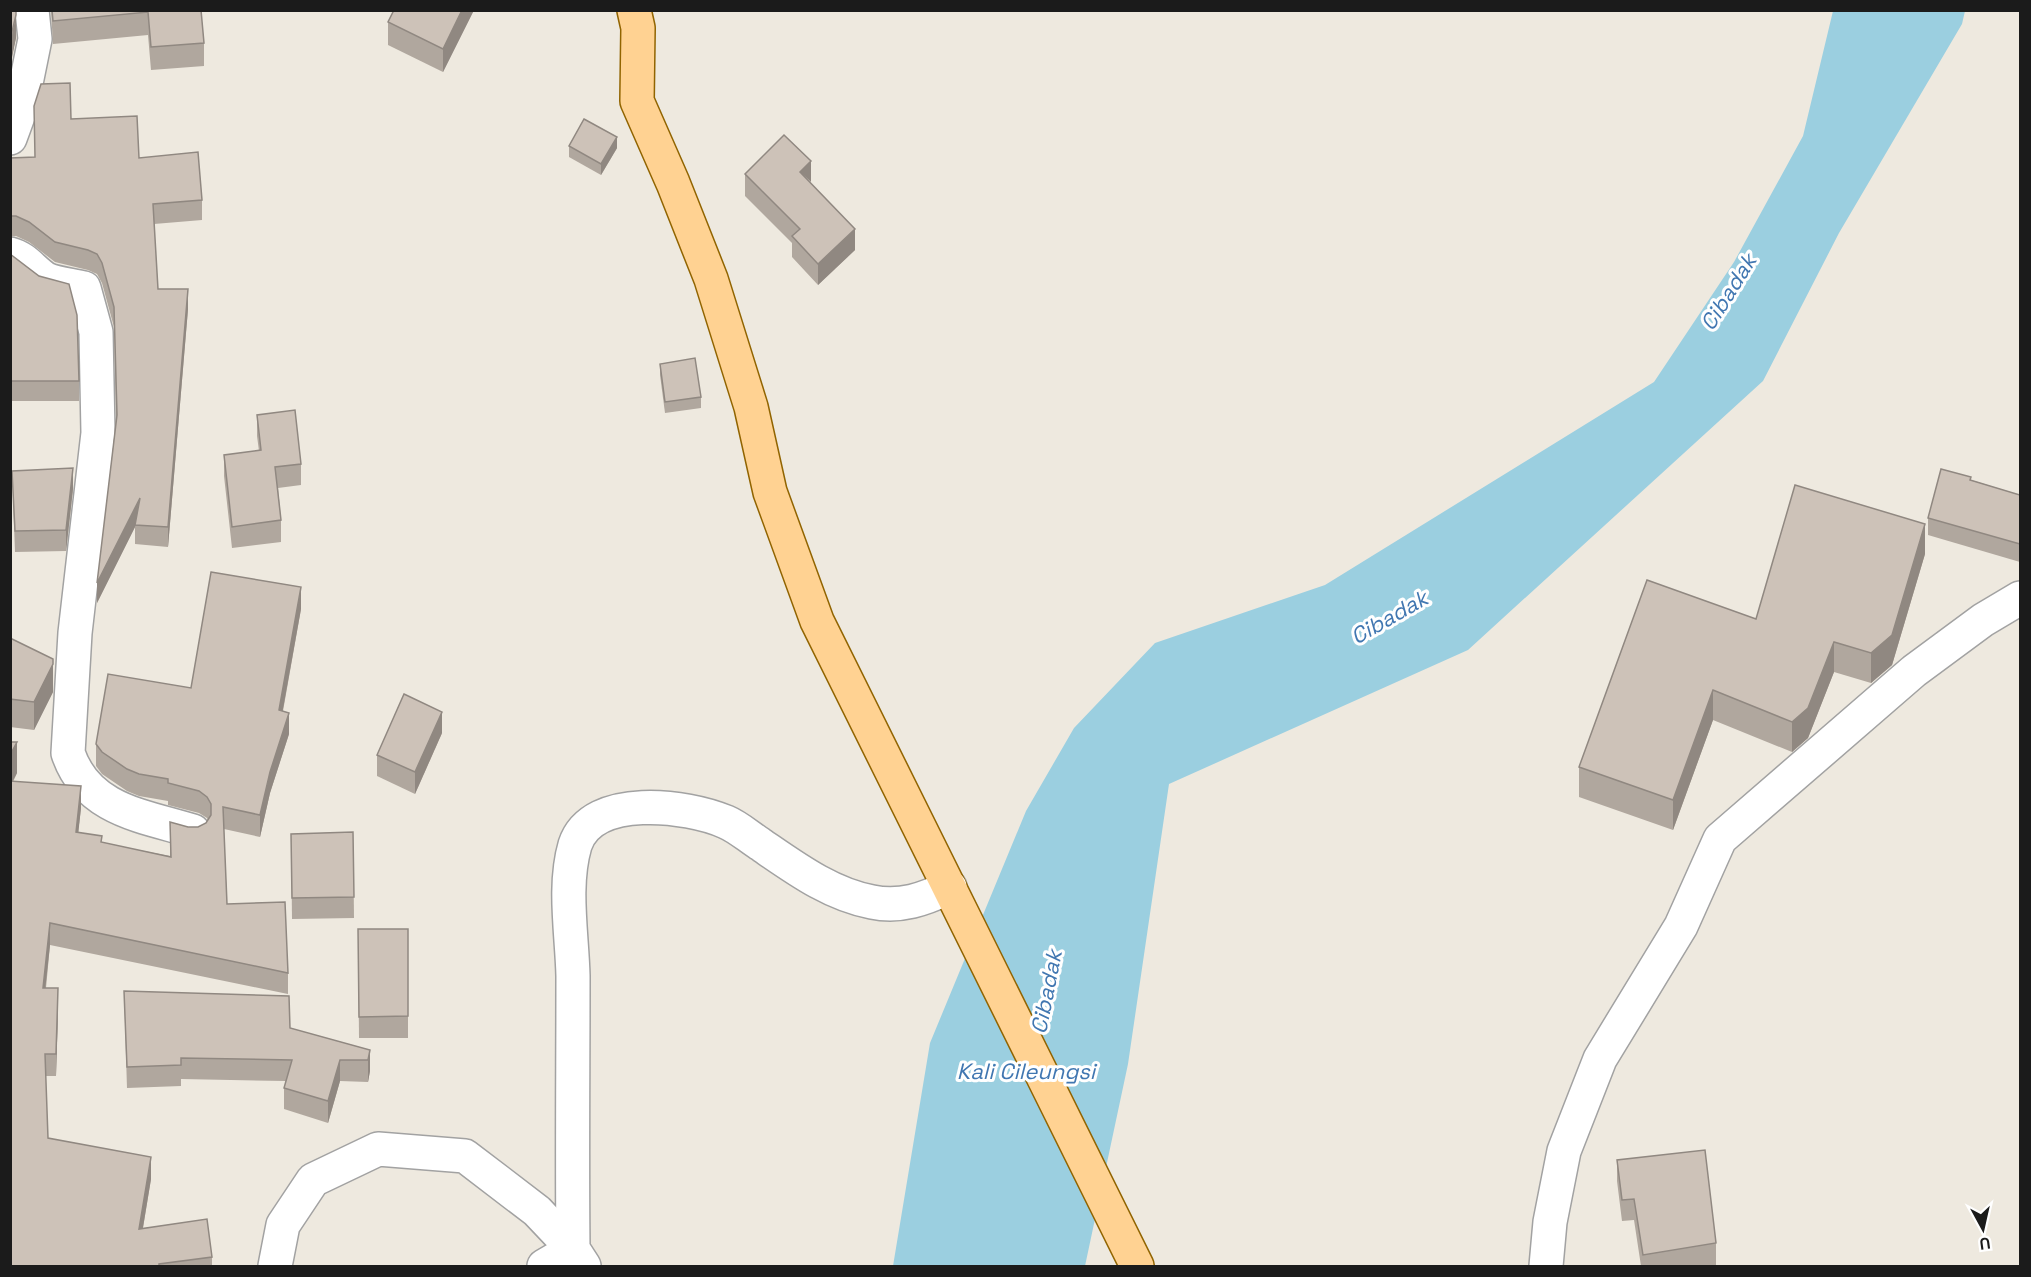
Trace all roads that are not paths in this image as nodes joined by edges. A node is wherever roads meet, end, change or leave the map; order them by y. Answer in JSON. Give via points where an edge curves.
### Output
{"nodes":[{"id":1,"x":32,"y":10,"type":"edge"},
{"id":2,"x":634,"y":10,"type":"edge"},
{"id":3,"x":10,"y":138,"type":"edge"},
{"id":4,"x":10,"y":254,"type":"edge"},
{"id":5,"x":2020,"y":598,"type":"edge"},
{"id":6,"x":193,"y":831,"type":"edge"},
{"id":7,"x":950,"y":887,"type":"junction"},
{"id":8,"x":578,"y":1258,"type":"edge"},
{"id":9,"x":274,"y":1266,"type":"edge"},
{"id":10,"x":544,"y":1266,"type":"edge"},
{"id":11,"x":1137,"y":1266,"type":"edge"},
{"id":12,"x":1546,"y":1266,"type":"edge"}],
"edges":[{"from":1,"to":3,"type":"street","via":[[35,39],[21,108]]},
{"from":2,"to":7,"type":"main road","via":[[638,28],[637,101],[711,279],[751,407],[770,492],[817,621]]},
{"from":4,"to":6,"type":"street","via":[[26,261],[49,280],[84,288],[96,332],[98,433],[75,633],[68,753],[73,767],[96,795],[119,809]]},
{"from":5,"to":12,"type":"street","via":[[1914,671],[1720,838],[1681,926],[1600,1059],[1563,1151]]},
{"from":7,"to":8,"type":"street","via":[[920,901],[896,905],[871,902],[822,885],[728,823],[700,814],[642,807],[617,810],[582,830],[569,881]]},
{"from":7,"to":11,"type":"main road"},
{"from":8,"to":9,"type":"street","via":[[537,1211],[465,1156],[378,1149],[313,1180],[283,1225]]},
{"from":8,"to":10,"type":"street"}]}
